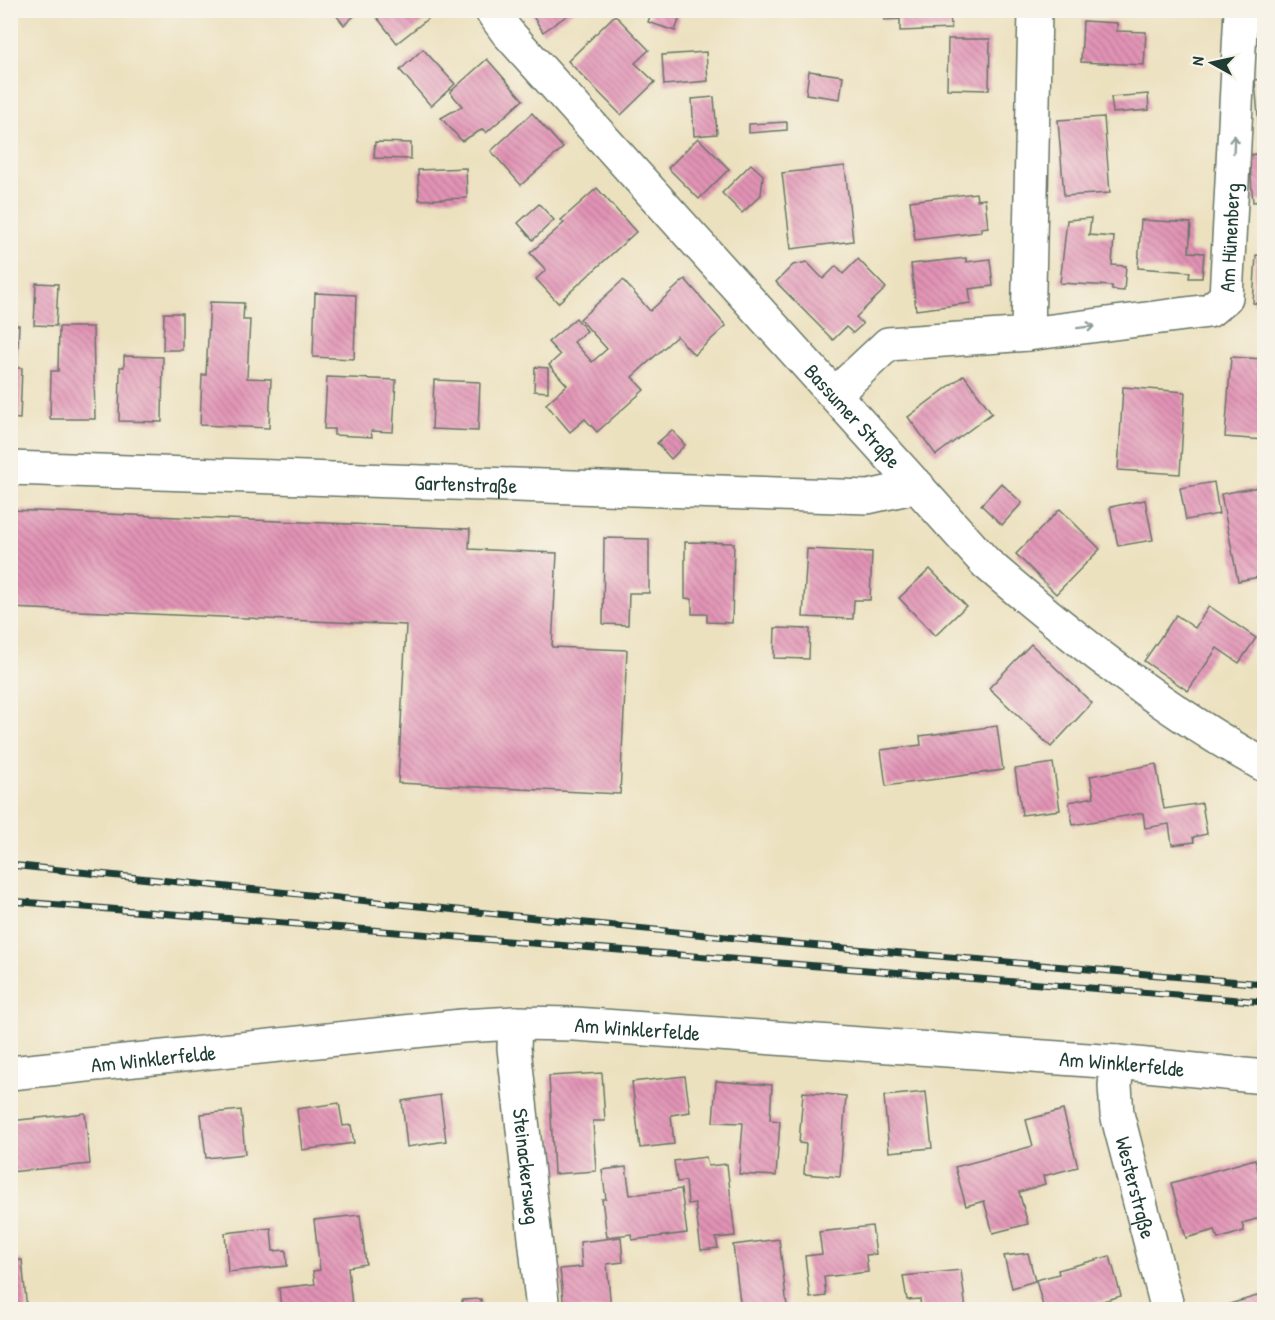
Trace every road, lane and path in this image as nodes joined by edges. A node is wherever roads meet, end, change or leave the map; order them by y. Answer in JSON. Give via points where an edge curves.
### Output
{"nodes":[{"id":1,"x":491,"y":10,"type":"edge"},
{"id":2,"x":1035,"y":10,"type":"edge"},
{"id":3,"x":1241,"y":10,"type":"edge"},
{"id":4,"x":1028,"y":334,"type":"junction"},
{"id":5,"x":836,"y":393,"type":"junction"},
{"id":6,"x":10,"y":468,"type":"edge"},
{"id":7,"x":918,"y":486,"type":"junction"},
{"id":8,"x":1264,"y":765,"type":"edge"},
{"id":9,"x":515,"y":1023,"type":"junction"},
{"id":10,"x":1117,"y":1062,"type":"junction"},
{"id":11,"x":10,"y":1073,"type":"edge"},
{"id":12,"x":1264,"y":1077,"type":"edge"},
{"id":13,"x":543,"y":1310,"type":"edge"},
{"id":14,"x":1168,"y":1310,"type":"edge"}],
"edges":[{"from":1,"to":5,"type":"street","name":"Bassumer Straße"},
{"from":2,"to":4,"type":"street"},
{"from":4,"to":3,"type":"street","name":"Am Hünenberg","one_way":true,"via":[[1209,311],[1226,297]]},
{"from":4,"to":5,"type":"street","name":"Am Hünenberg","via":[[888,344]]},
{"from":5,"to":7,"type":"street","name":"Bassumer Straße"},
{"from":6,"to":7,"type":"street","name":"Gartenstraße","via":[[868,497]]},
{"from":7,"to":8,"type":"street","name":"Bassumer Straße","via":[[986,563],[1066,632],[1219,740]]},
{"from":9,"to":10,"type":"street","name":"Am Winklerfelde"},
{"from":9,"to":11,"type":"street","name":"Am Winklerfelde"},
{"from":9,"to":13,"type":"street","name":"Steinackersweg","via":[[514,1048]]},
{"from":10,"to":12,"type":"street","name":"Am Winklerfelde"},
{"from":10,"to":14,"type":"street","name":"Westerstraße","via":[[1117,1113]]}]}
